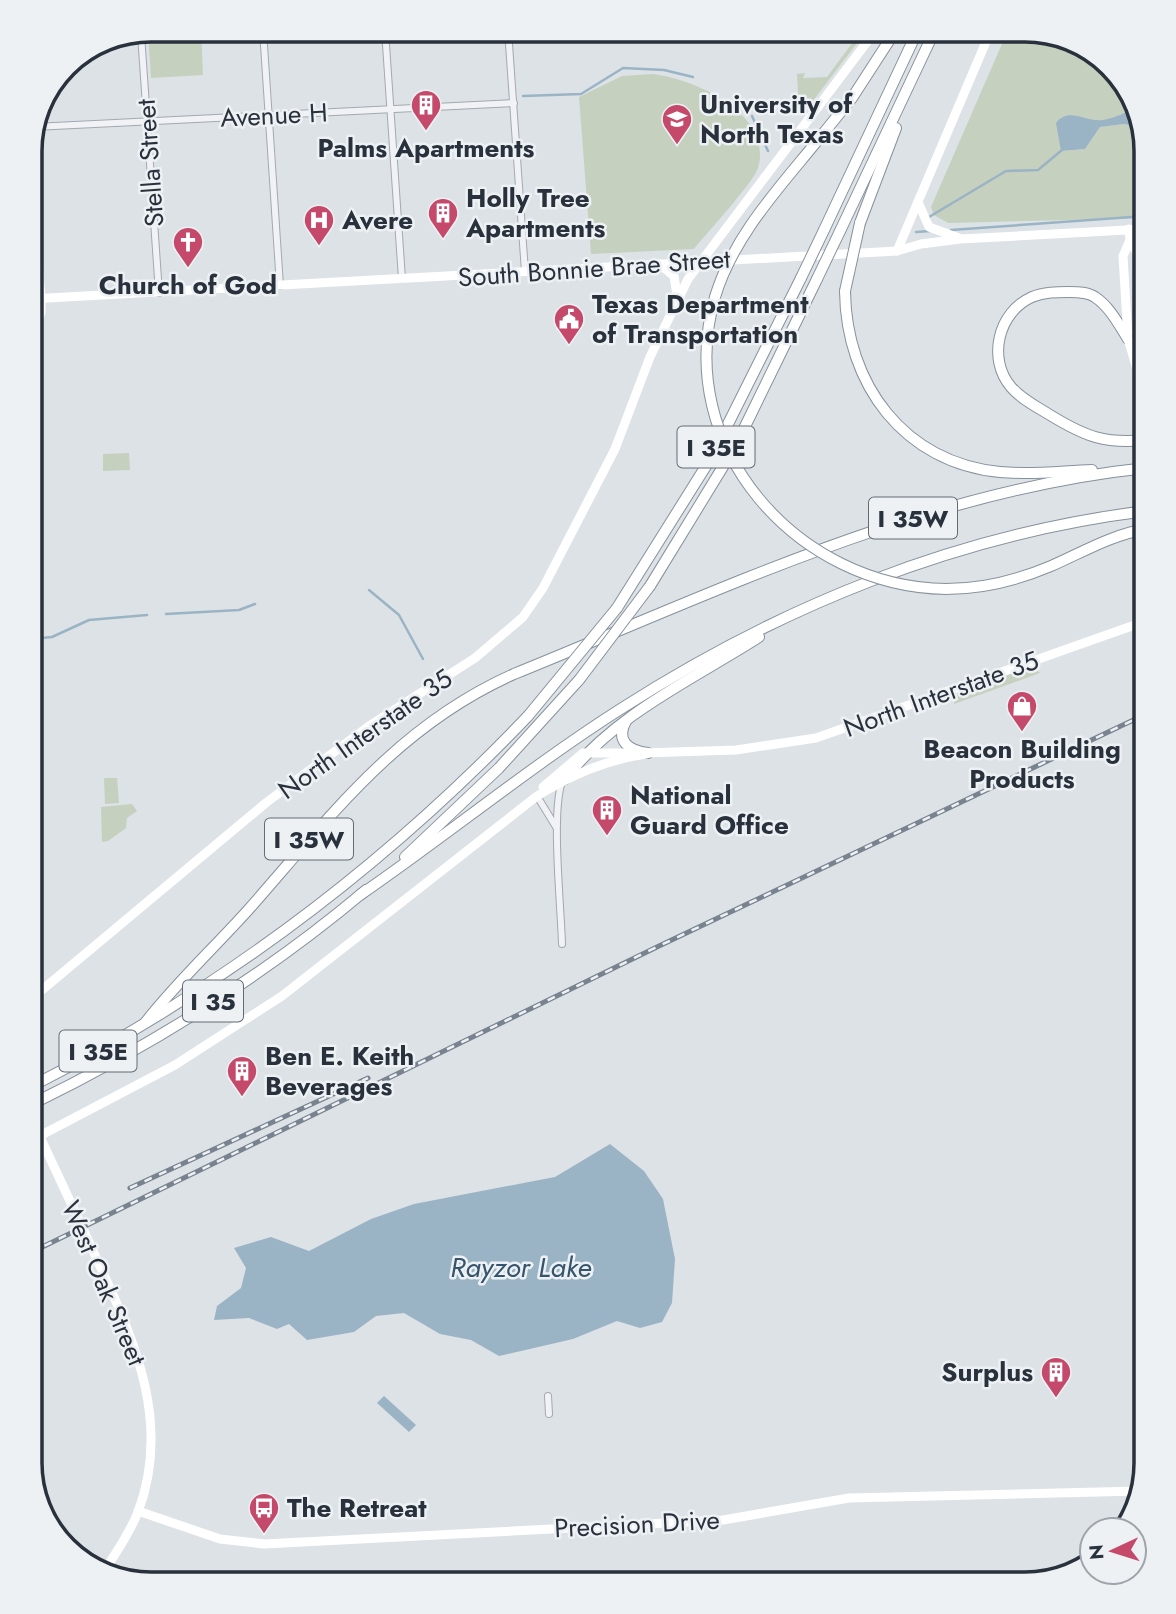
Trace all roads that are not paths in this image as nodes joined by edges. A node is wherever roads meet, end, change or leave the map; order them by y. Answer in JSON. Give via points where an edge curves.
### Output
{"nodes":[{"id":1,"x":264,"y":42,"type":"edge"},
{"id":2,"x":385,"y":42,"type":"edge"},
{"id":3,"x":509,"y":42,"type":"edge"},
{"id":4,"x":867,"y":42,"type":"edge"},
{"id":5,"x":888,"y":42,"type":"edge"},
{"id":6,"x":910,"y":42,"type":"edge"},
{"id":7,"x":912,"y":42,"type":"edge"},
{"id":8,"x":930,"y":42,"type":"edge"},
{"id":9,"x":931,"y":42,"type":"edge"},
{"id":10,"x":986,"y":42,"type":"edge"},
{"id":11,"x":142,"y":43,"type":"edge"},
{"id":12,"x":903,"y":54,"type":"dead end"},
{"id":13,"x":513,"y":103,"type":"junction"},
{"id":14,"x":390,"y":109,"type":"junction"},
{"id":15,"x":269,"y":115,"type":"junction"},
{"id":16,"x":147,"y":121,"type":"junction"},
{"id":17,"x":45,"y":126,"type":"edge"},
{"id":18,"x":918,"y":202,"type":"junction"},
{"id":19,"x":1129,"y":229,"type":"junction"},
{"id":20,"x":1134,"y":229,"type":"edge"},
{"id":21,"x":960,"y":239,"type":"junction"},
{"id":22,"x":1130,"y":240,"type":"junction"},
{"id":23,"x":1134,"y":248,"type":"edge"},
{"id":24,"x":897,"y":251,"type":"junction"},
{"id":25,"x":700,"y":261,"type":"junction"},
{"id":26,"x":654,"y":263,"type":"junction"},
{"id":27,"x":525,"y":272,"type":"junction"},
{"id":28,"x":402,"y":280,"type":"junction"},
{"id":29,"x":280,"y":286,"type":"junction"},
{"id":30,"x":159,"y":293,"type":"junction"},
{"id":31,"x":42,"y":299,"type":"edge"},
{"id":32,"x":678,"y":302,"type":"junction"},
{"id":33,"x":1128,"y":339,"type":"junction"},
{"id":34,"x":1134,"y":359,"type":"edge"},
{"id":35,"x":1134,"y":440,"type":"edge"},
{"id":36,"x":1134,"y":468,"type":"edge"},
{"id":37,"x":1134,"y":470,"type":"edge"},
{"id":38,"x":1134,"y":512,"type":"edge"},
{"id":39,"x":1134,"y":532,"type":"edge"},
{"id":40,"x":806,"y":608,"type":"junction"},
{"id":41,"x":1134,"y":625,"type":"edge"},
{"id":42,"x":626,"y":721,"type":"junction"},
{"id":43,"x":588,"y":752,"type":"junction"},
{"id":44,"x":648,"y":753,"type":"junction"},
{"id":45,"x":565,"y":779,"type":"junction"},
{"id":46,"x":537,"y":796,"type":"junction"},
{"id":47,"x":558,"y":836,"type":"junction"},
{"id":48,"x":360,"y":895,"type":"junction"},
{"id":49,"x":562,"y":944,"type":"dead end"},
{"id":50,"x":42,"y":990,"type":"edge"},
{"id":51,"x":145,"y":1023,"type":"junction"},
{"id":52,"x":42,"y":1081,"type":"edge"},
{"id":53,"x":42,"y":1099,"type":"edge"},
{"id":54,"x":42,"y":1134,"type":"edge"},
{"id":55,"x":42,"y":1142,"type":"edge"},
{"id":56,"x":548,"y":1396,"type":"dead end"},
{"id":57,"x":549,"y":1414,"type":"dead end"},
{"id":58,"x":1130,"y":1491,"type":"edge"},
{"id":59,"x":138,"y":1511,"type":"junction"},
{"id":60,"x":109,"y":1563,"type":"edge"}],
"edges":[{"from":1,"to":15,"type":"street"},
{"from":2,"to":14,"type":"street"},
{"from":3,"to":13,"type":"street"},
{"from":4,"to":25,"type":"main road","name":"North Interstate 35"},
{"from":5,"to":39,"type":"highway","bridge":true,"via":[[852,97],[741,237],[723,273],[714,299],[708,379],[727,449],[762,504],[796,537],[831,560],[898,584],[946,589],[1006,581],[1055,564],[1095,543]]},
{"from":6,"to":12,"type":"highway"},
{"from":7,"to":51,"type":"highway","number":"I 35E","bridge":true,"via":[[801,278],[691,493],[617,607],[528,716],[419,822],[343,887],[226,974]]},
{"from":8,"to":48,"type":"highway","number":"I 35E","bridge":true,"via":[[735,447],[650,586],[533,734]]},
{"from":9,"to":36,"type":"highway","bridge":true,"via":[[860,223],[845,291],[847,330],[862,376],[891,418],[929,449],[971,467],[1003,473]]},
{"from":10,"to":18,"type":"main road"},
{"from":11,"to":16,"type":"street","name":"Stella Street"},
{"from":13,"to":14,"type":"street","name":"Avenue H"},
{"from":13,"to":27,"type":"street"},
{"from":14,"to":15,"type":"street","name":"Avenue H"},
{"from":14,"to":28,"type":"street"},
{"from":15,"to":16,"type":"street","name":"Avenue H"},
{"from":15,"to":29,"type":"street"},
{"from":16,"to":17,"type":"street","name":"Avenue H"},
{"from":16,"to":30,"type":"street","name":"Stella Street"},
{"from":18,"to":21,"type":"main road","via":[[929,227]]},
{"from":18,"to":24,"type":"main road"},
{"from":19,"to":20,"type":"main road","name":"South Bonnie Brae Street"},
{"from":19,"to":21,"type":"main road","name":"South Bonnie Brae Street"},
{"from":19,"to":22,"type":"main road"},
{"from":21,"to":24,"type":"main road","name":"South Bonnie Brae Street"},
{"from":22,"to":23,"type":"main road"},
{"from":22,"to":33,"type":"main road","via":[[1123,256]]},
{"from":24,"to":25,"type":"main road","name":"South Bonnie Brae Street"},
{"from":25,"to":26,"type":"main road","name":"South Bonnie Brae Street"},
{"from":25,"to":32,"type":"main road","name":"North Interstate 35"},
{"from":26,"to":27,"type":"main road","name":"South Bonnie Brae Street"},
{"from":26,"to":32,"type":"main road","via":[[674,276]]},
{"from":27,"to":28,"type":"main road","name":"South Bonnie Brae Street"},
{"from":28,"to":29,"type":"main road","name":"South Bonnie Brae Street"},
{"from":29,"to":30,"type":"main road","name":"South Bonnie Brae Street"},
{"from":30,"to":31,"type":"main road","name":"South Bonnie Brae Street"},
{"from":32,"to":50,"type":"main road","name":"North Interstate 35","via":[[650,357],[620,438],[531,607],[465,665],[360,733],[267,802]]},
{"from":33,"to":34,"type":"main road"},
{"from":33,"to":35,"type":"highway","via":[[1095,296],[1042,294],[1021,303],[1007,319],[998,338],[998,357],[1012,388],[1064,424],[1101,441]]},
{"from":37,"to":51,"type":"highway","number":"I 35W","via":[[1022,489],[866,533],[514,674],[471,696],[415,733],[360,782]]},
{"from":38,"to":40,"type":"highway","number":"I 35W","via":[[981,545],[883,575]]},
{"from":40,"to":42,"type":"highway"},
{"from":40,"to":48,"type":"highway","number":"I 35W","via":[[618,710]]},
{"from":41,"to":44,"type":"main road","name":"North Interstate 35","via":[[816,738],[736,750]]},
{"from":42,"to":43,"type":"highway"},
{"from":42,"to":44,"type":"highway","via":[[625,744],[630,750]]},
{"from":43,"to":44,"type":"main road","name":"North Interstate 35"},
{"from":43,"to":45,"type":"highway"},
{"from":43,"to":46,"type":"main road","name":"North Interstate 35"},
{"from":44,"to":45,"type":"main road","name":"North Interstate 35","via":[[601,764]]},
{"from":45,"to":46,"type":"main road","name":"North Interstate 35"},
{"from":45,"to":47,"type":"street","via":[[559,792]]},
{"from":46,"to":47,"type":"street","via":[[552,817]]},
{"from":46,"to":54,"type":"main road","name":"North Interstate 35","via":[[282,996],[176,1065]]},
{"from":47,"to":49,"type":"street"},
{"from":48,"to":53,"type":"highway","number":"I 35","via":[[197,1012]]},
{"from":51,"to":52,"type":"highway","number":"I 35E"},
{"from":55,"to":59,"type":"main road","name":"West Oak Street","via":[[133,1337],[148,1388],[146,1483]]},
{"from":56,"to":57,"type":"street"},
{"from":58,"to":59,"type":"main road","name":"Precision Drive","via":[[849,1498],[723,1520],[264,1544],[220,1539]]},
{"from":59,"to":60,"type":"main road","name":"West Oak Street"}]}
